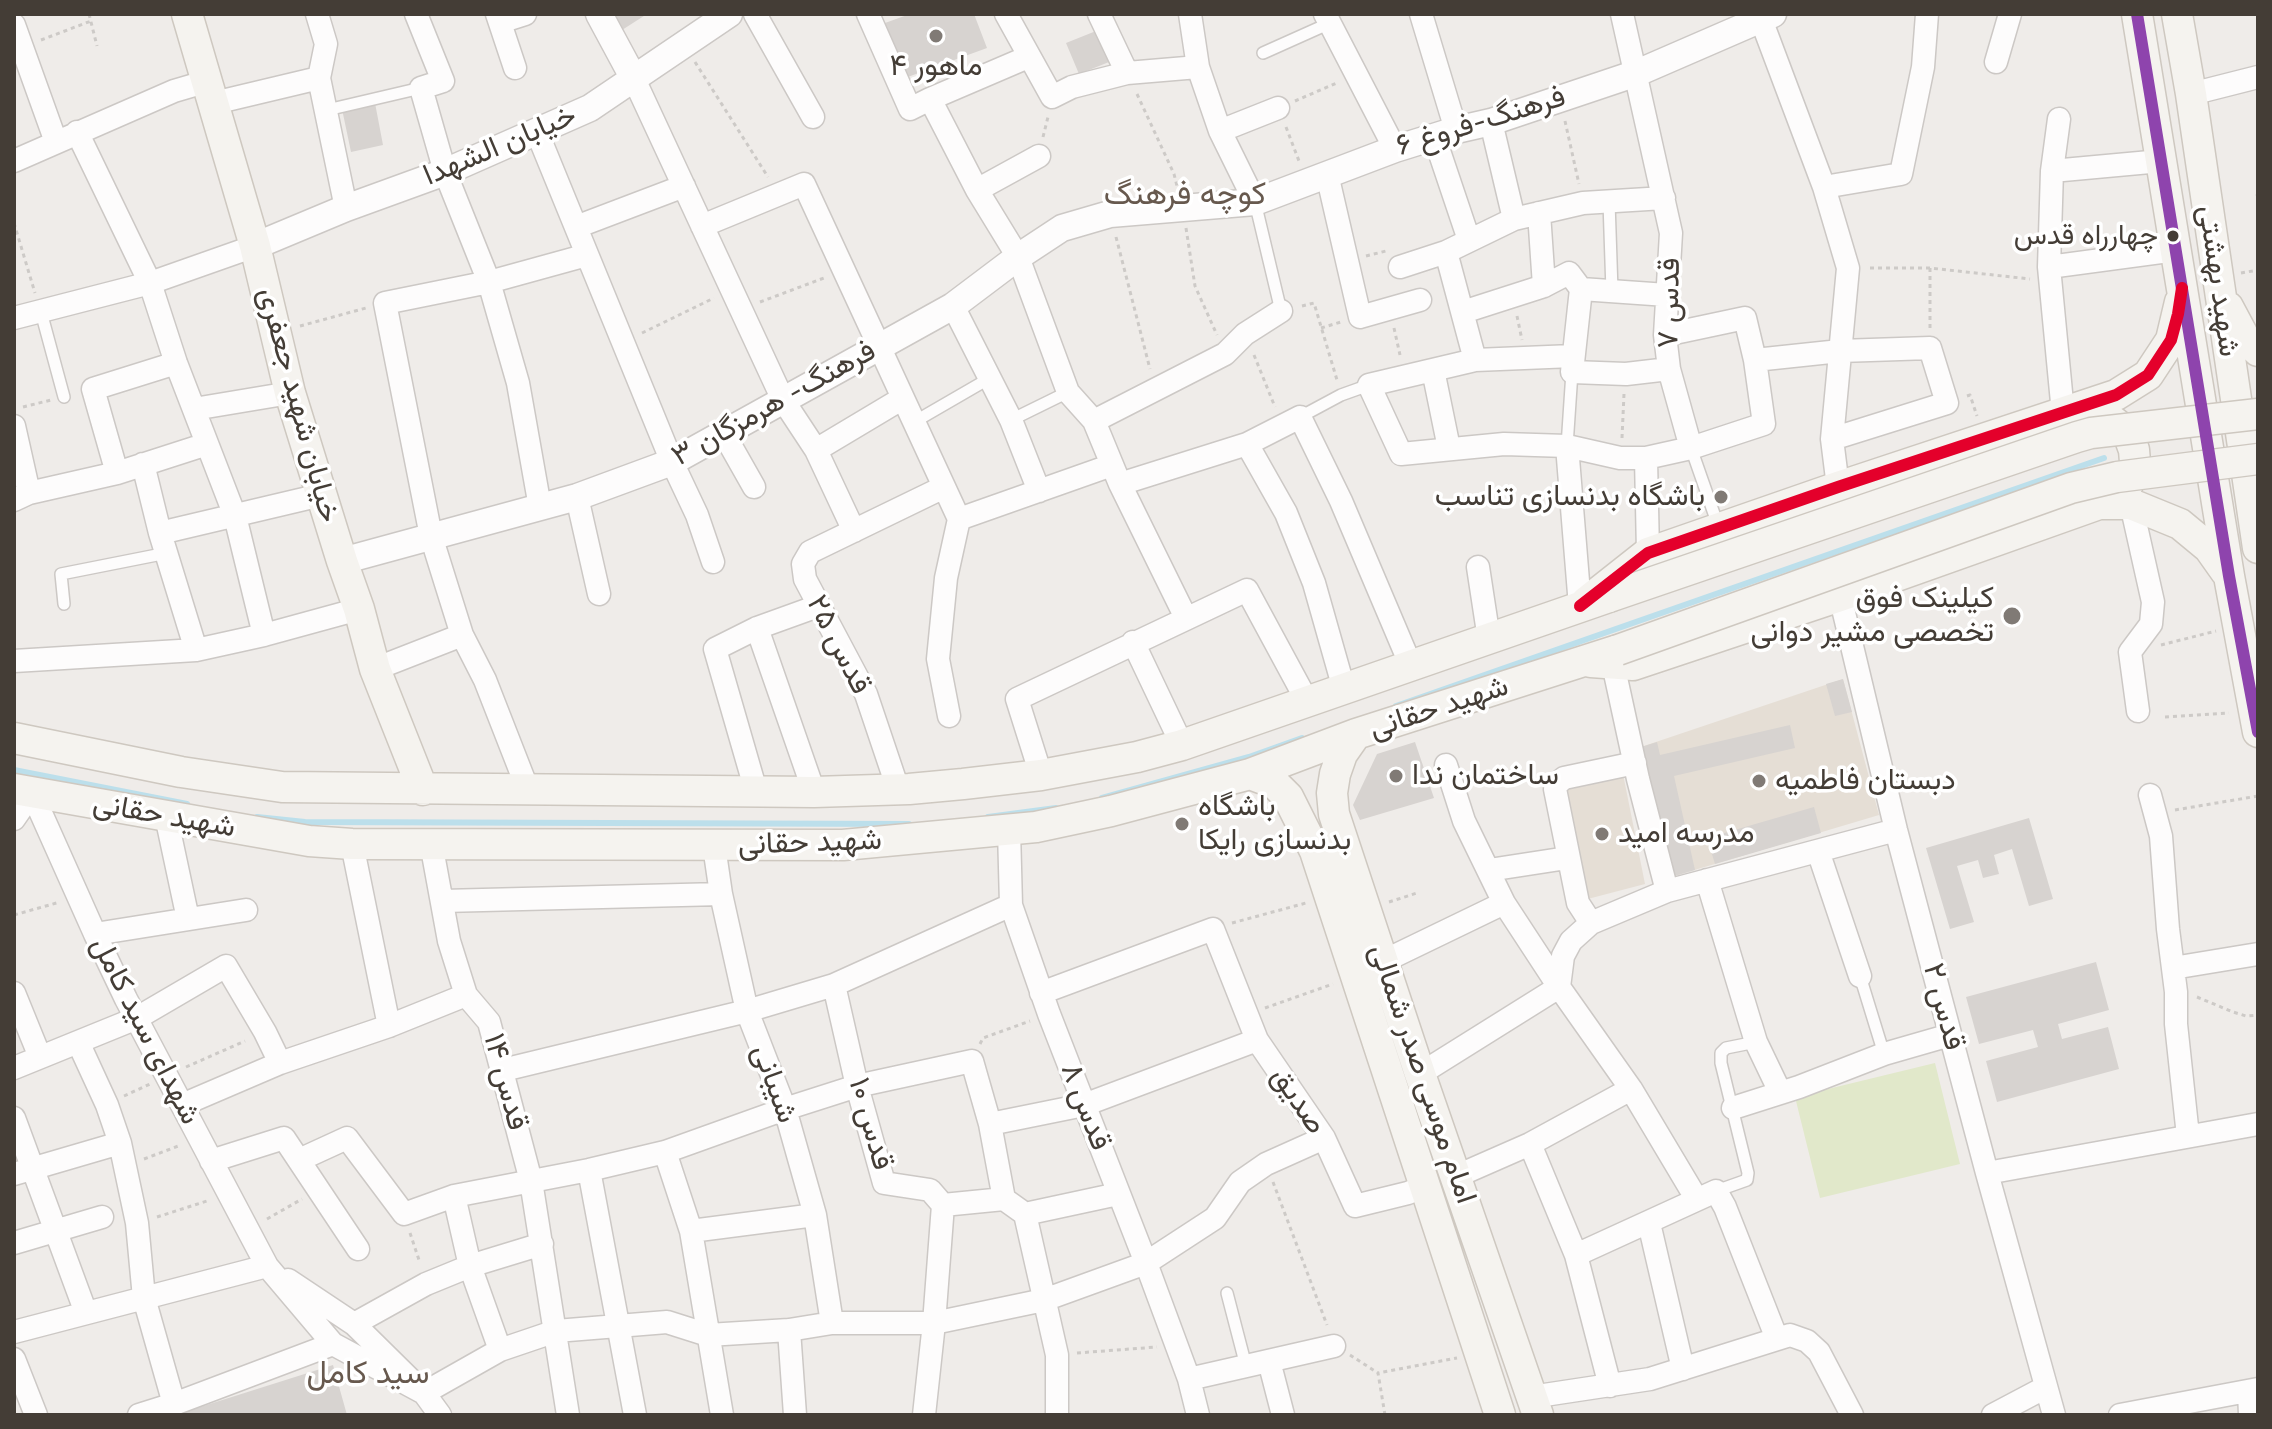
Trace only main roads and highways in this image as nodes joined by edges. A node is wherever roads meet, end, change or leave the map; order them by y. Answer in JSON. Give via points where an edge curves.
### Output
{"nodes":[{"id":1,"x":187,"y":14,"type":"edge"},
{"id":2,"x":2137,"y":14,"type":"edge"},
{"id":3,"x":2177,"y":14,"type":"edge"},
{"id":4,"x":2182,"y":288,"type":"junction"},
{"id":5,"x":2220,"y":291,"type":"junction"},
{"id":6,"x":2247,"y":320,"type":"edge"},
{"id":7,"x":2258,"y":351,"type":"edge"},
{"id":8,"x":2072,"y":410,"type":"junction"},
{"id":9,"x":2258,"y":414,"type":"edge"},
{"id":10,"x":2258,"y":459,"type":"edge"},
{"id":11,"x":2099,"y":504,"type":"junction"},
{"id":12,"x":2257,"y":532,"type":"edge"},
{"id":13,"x":2229,"y":576,"type":"junction"},
{"id":14,"x":1580,"y":606,"type":"junction"},
{"id":15,"x":1605,"y":658,"type":"junction"},
{"id":16,"x":2256,"y":721,"type":"edge"},
{"id":17,"x":1356,"y":734,"type":"junction"},
{"id":18,"x":14,"y":738,"type":"edge"},
{"id":19,"x":1250,"y":774,"type":"junction"},
{"id":20,"x":423,"y":790,"type":"junction"},
{"id":21,"x":23,"y":791,"type":"edge"},
{"id":22,"x":1334,"y":814,"type":"junction"},
{"id":23,"x":1302,"y":826,"type":"junction"},
{"id":24,"x":1534,"y":1406,"type":"edge"},
{"id":25,"x":1500,"y":1415,"type":"edge"}],
"edges":[{"from":1,"to":20,"type":"main road","name":"خیابان شهید جعفری","via":[[321,495],[375,669]]},
{"from":2,"to":4,"type":"main road","name":"شهید بهشتی"},
{"from":3,"to":5,"type":"main road","name":"شهید بهشتی"},
{"from":4,"to":8,"type":"main road","name":"شهید حقانی","via":[[2171,340],[2148,375],[2116,395]]},
{"from":4,"to":13,"type":"main road","name":"شهید بهشتی"},
{"from":5,"to":6,"type":"main road"},
{"from":5,"to":12,"type":"main road","name":"شهید بهشتی"},
{"from":6,"to":7,"type":"main road","via":[[2244,337]]},
{"from":8,"to":11,"type":"main road","via":[[2108,416],[2134,450],[2128,484]]},
{"from":8,"to":14,"type":"main road","name":"شهید حقانی","via":[[1648,553]]},
{"from":9,"to":14,"type":"main road","name":"شهید حقانی","bridge":true,"via":[[2091,433]]},
{"from":10,"to":15,"type":"main road","bridge":true,"via":[[2071,488]]},
{"from":11,"to":13,"type":"main road","name":"شهید حقانی","via":[[2131,504],[2180,524],[2209,548]]},
{"from":11,"to":15,"type":"main road","name":"شهید حقانی","via":[[1633,665]]},
{"from":13,"to":16,"type":"main road","name":"شهید بهشتی"},
{"from":14,"to":20,"type":"main road","name":"شهید حقانی","via":[[1182,745],[1041,775],[814,792]]},
{"from":15,"to":17,"type":"main road","name":"شهید حقانی"},
{"from":17,"to":19,"type":"main road","name":"شهید حقانی"},
{"from":17,"to":22,"type":"main road","name":"امام موسی صدر شمالی","via":[[1335,774]]},
{"from":18,"to":20,"type":"main road","name":"شهید حقانی","via":[[282,787]]},
{"from":19,"to":21,"type":"main road","name":"شهید حقانی","via":[[1058,823],[843,845],[352,844]]},
{"from":19,"to":23,"type":"main road","name":"امام موسی صدر شمالی","via":[[1274,783],[1288,797]]},
{"from":22,"to":23,"type":"main road","via":[[1311,815]]},
{"from":22,"to":24,"type":"main road","name":"امام موسی صدر شمالی"},
{"from":23,"to":25,"type":"main road","name":"امام موسی صدر شمالی","via":[[1315,851]]}]}
